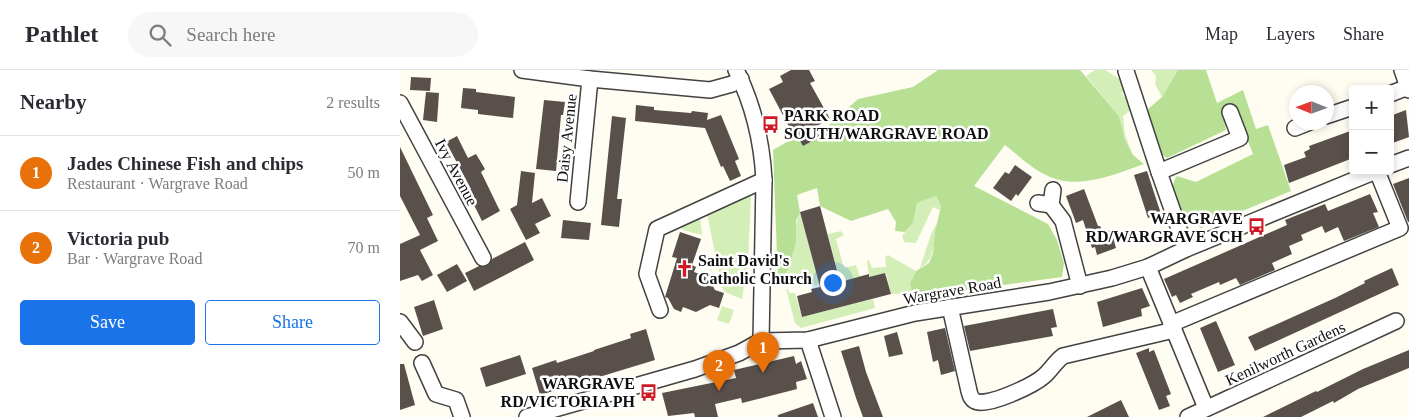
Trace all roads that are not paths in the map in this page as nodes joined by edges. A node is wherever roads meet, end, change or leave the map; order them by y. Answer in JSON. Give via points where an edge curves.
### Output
{"nodes":[{"id":1,"x":522,"y":70,"type":"edge"},
{"id":2,"x":1402,"y":70,"type":"edge"},
{"id":3,"x":1126,"y":71,"type":"edge"},
{"id":4,"x":738,"y":75,"type":"edge"},
{"id":5,"x":590,"y":79,"type":"junction"},
{"id":6,"x":1409,"y":89,"type":"edge"},
{"id":7,"x":1394,"y":93,"type":"edge"},
{"id":8,"x":400,"y":103,"type":"edge"},
{"id":9,"x":1349,"y":108,"type":"edge"},
{"id":10,"x":1230,"y":112,"type":"dead end"},
{"id":11,"x":1334,"y":113,"type":"edge"},
{"id":12,"x":1409,"y":158,"type":"edge"},
{"id":13,"x":1394,"y":164,"type":"edge"},
{"id":14,"x":1159,"y":172,"type":"junction"},
{"id":15,"x":1366,"y":175,"type":"edge"},
{"id":16,"x":1378,"y":175,"type":"edge"},
{"id":17,"x":764,"y":180,"type":"junction"},
{"id":18,"x":1047,"y":199,"type":"dead end"},
{"id":19,"x":578,"y":202,"type":"dead end"},
{"id":20,"x":1186,"y":249,"type":"junction"},
{"id":21,"x":483,"y":258,"type":"dead end"},
{"id":22,"x":1148,"y":267,"type":"junction"},
{"id":23,"x":1080,"y":286,"type":"junction"},
{"id":24,"x":950,"y":307,"type":"junction"},
{"id":25,"x":660,"y":310,"type":"dead end"},
{"id":26,"x":1396,"y":321,"type":"dead end"},
{"id":27,"x":400,"y":323,"type":"edge"},
{"id":28,"x":1172,"y":327,"type":"junction"},
{"id":29,"x":808,"y":340,"type":"junction"},
{"id":30,"x":761,"y":341,"type":"junction"},
{"id":31,"x":415,"y":342,"type":"dead end"},
{"id":32,"x":422,"y":363,"type":"dead end"},
{"id":33,"x":1206,"y":408,"type":"junction"},
{"id":34,"x":462,"y":417,"type":"edge"},
{"id":35,"x":527,"y":417,"type":"edge"},
{"id":36,"x":833,"y":417,"type":"edge"},
{"id":37,"x":1188,"y":417,"type":"edge"}],
"edges":[{"from":1,"to":5,"type":"street"},
{"from":2,"to":6,"type":"street"},
{"from":3,"to":14,"type":"street"},
{"from":4,"to":5,"type":"street","via":[[732,84],[710,90]]},
{"from":4,"to":17,"type":"street","via":[[753,111]]},
{"from":5,"to":19,"type":"street","name":"Daisy Avenue"},
{"from":6,"to":7,"type":"street"},
{"from":8,"to":21,"type":"street","name":"Ivy Avenue"},
{"from":9,"to":11,"type":"street"},
{"from":10,"to":14,"type":"street","via":[[1240,138]]},
{"from":12,"to":13,"type":"street"},
{"from":14,"to":20,"type":"street"},
{"from":15,"to":20,"type":"street","name":"Wargrave Road"},
{"from":16,"to":28,"type":"street","via":[[1400,228]]},
{"from":17,"to":25,"type":"street","via":[[657,228],[647,274]]},
{"from":17,"to":30,"type":"street"},
{"from":18,"to":23,"type":"street","via":[[1063,221]]},
{"from":20,"to":22,"type":"street","name":"Wargrave Road"},
{"from":22,"to":23,"type":"street","name":"Wargrave Road"},
{"from":22,"to":28,"type":"street"},
{"from":23,"to":24,"type":"street","name":"Wargrave Road"},
{"from":24,"to":28,"type":"street","via":[[971,398],[982,403],[1044,377],[1063,356]]},
{"from":24,"to":29,"type":"street","name":"Wargrave Road"},
{"from":26,"to":33,"type":"street","name":"Kenilworth Gardens"},
{"from":27,"to":31,"type":"street"},
{"from":28,"to":33,"type":"street"},
{"from":29,"to":30,"type":"street","name":"Wargrave Road"},
{"from":29,"to":36,"type":"street"},
{"from":30,"to":35,"type":"street","via":[[695,369]]},
{"from":32,"to":34,"type":"street","via":[[436,394],[456,400]]},
{"from":33,"to":37,"type":"street","name":"Kenilworth Gardens"}]}
